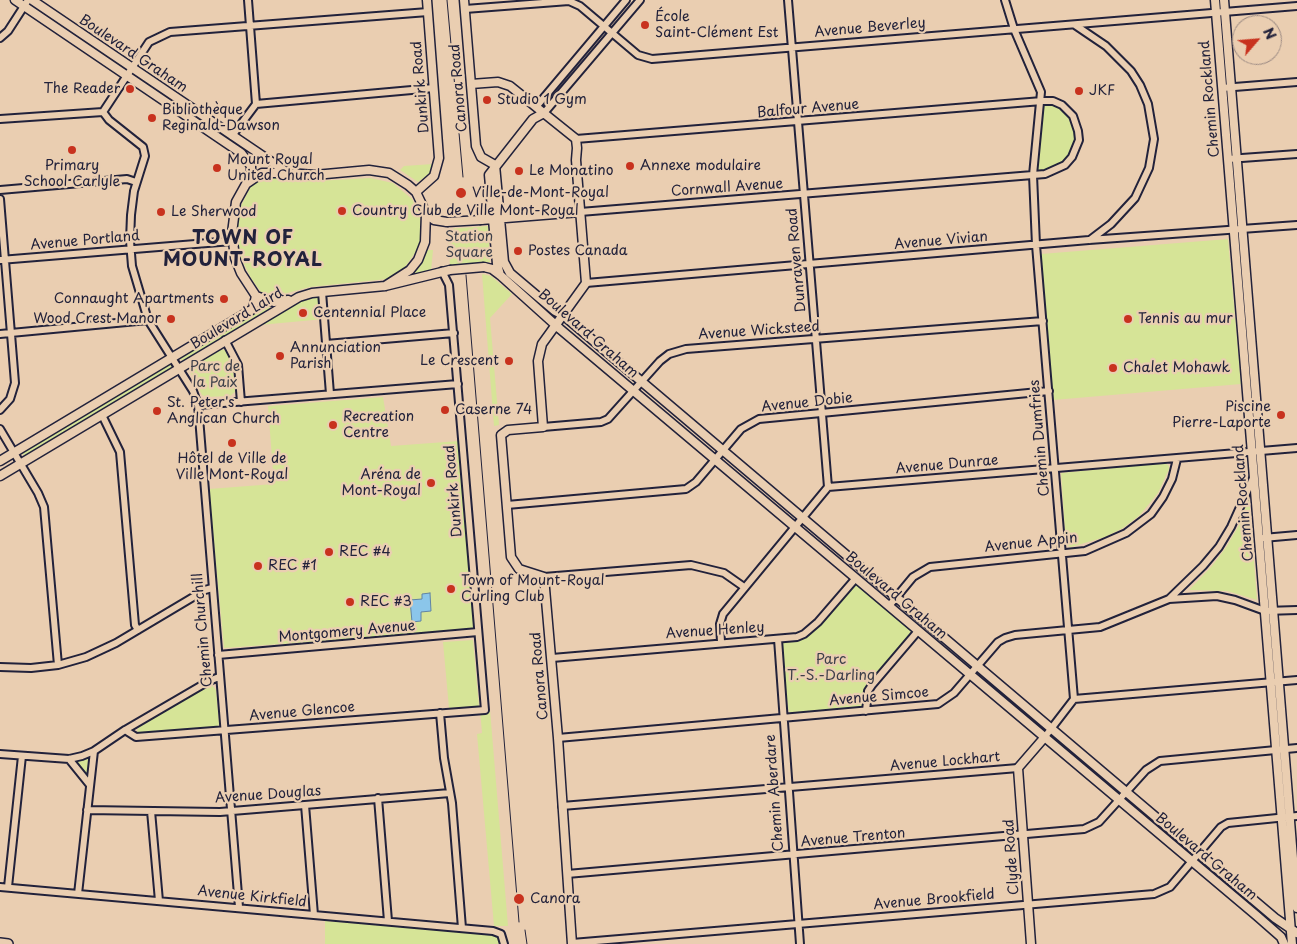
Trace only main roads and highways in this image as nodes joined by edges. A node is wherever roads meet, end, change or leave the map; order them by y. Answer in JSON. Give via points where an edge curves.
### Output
{"nodes":[{"id":1,"x":0,"y":943,"type":"edge"},
{"id":2,"x":8,"y":944,"type":"edge"}],
"edges":[{"from":1,"to":2,"type":"main road"}]}
